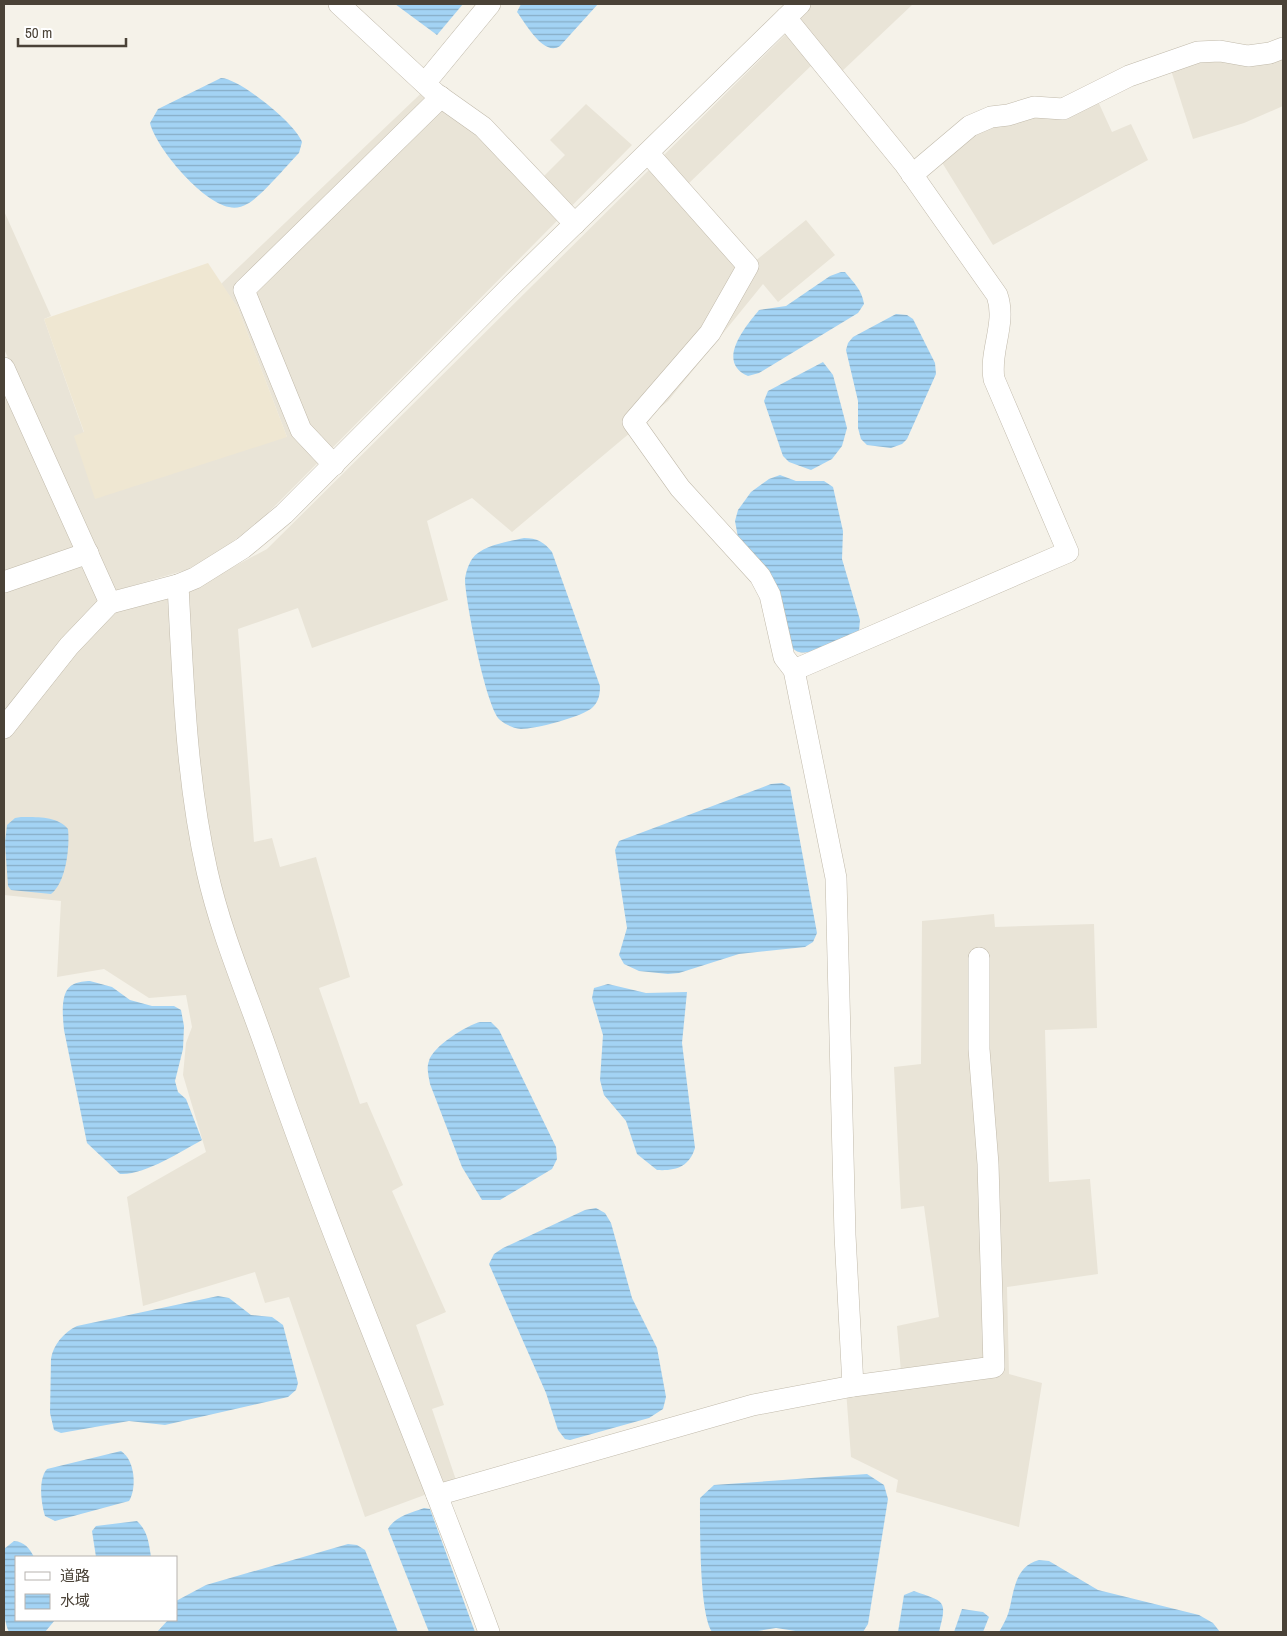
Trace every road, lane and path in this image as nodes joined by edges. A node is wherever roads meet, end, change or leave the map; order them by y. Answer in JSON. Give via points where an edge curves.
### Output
{"nodes":[{"id":1,"x":339,"y":4,"type":"edge"},
{"id":2,"x":490,"y":4,"type":"edge"},
{"id":3,"x":793,"y":11,"type":"edge"},
{"id":4,"x":1283,"y":48,"type":"edge"},
{"id":5,"x":433,"y":90,"type":"junction"},
{"id":6,"x":648,"y":153,"type":"junction"},
{"id":7,"x":912,"y":175,"type":"junction"},
{"id":8,"x":575,"y":224,"type":"junction"},
{"id":9,"x":4,"y":368,"type":"edge"},
{"id":10,"x":334,"y":465,"type":"junction"},
{"id":11,"x":88,"y":553,"type":"junction"},
{"id":12,"x":4,"y":582,"type":"edge"},
{"id":13,"x":178,"y":585,"type":"junction"},
{"id":14,"x":110,"y":603,"type":"junction"},
{"id":15,"x":794,"y":670,"type":"junction"},
{"id":16,"x":4,"y":728,"type":"edge"},
{"id":17,"x":979,"y":958,"type":"dead end"},
{"id":18,"x":853,"y":1386,"type":"junction"},
{"id":19,"x":437,"y":1494,"type":"junction"},
{"id":20,"x":489,"y":1632,"type":"edge"}],
"edges":[{"from":1,"to":5,"type":"street"},
{"from":2,"to":5,"type":"street"},
{"from":3,"to":6,"type":"street"},
{"from":3,"to":7,"type":"street"},
{"from":4,"to":7,"type":"street","via":[[1248,56],[1220,51],[1198,52],[1129,76],[1063,109],[1034,107],[980,120]]},
{"from":5,"to":8,"type":"street","via":[[482,127]]},
{"from":5,"to":10,"type":"street","via":[[244,290],[301,430]]},
{"from":6,"to":8,"type":"street"},
{"from":6,"to":15,"type":"street","via":[[748,266],[710,334],[633,422],[680,488],[760,576],[770,595],[784,657]]},
{"from":7,"to":15,"type":"street","via":[[997,295],[1002,312],[992,363],[994,379],[1068,552]]},
{"from":8,"to":10,"type":"street"},
{"from":9,"to":11,"type":"street"},
{"from":10,"to":13,"type":"street","via":[[284,514],[243,548]]},
{"from":11,"to":12,"type":"street"},
{"from":11,"to":14,"type":"street"},
{"from":13,"to":14,"type":"street"},
{"from":13,"to":19,"type":"street","via":[[187,731],[206,869],[217,910],[308,1164]]},
{"from":14,"to":16,"type":"street","via":[[69,646]]},
{"from":15,"to":18,"type":"street","via":[[836,878],[845,1235]]},
{"from":17,"to":18,"type":"street","via":[[979,1049],[988,1164],[994,1367]]},
{"from":18,"to":19,"type":"street","via":[[721,1413]]},
{"from":19,"to":20,"type":"street"}]}
